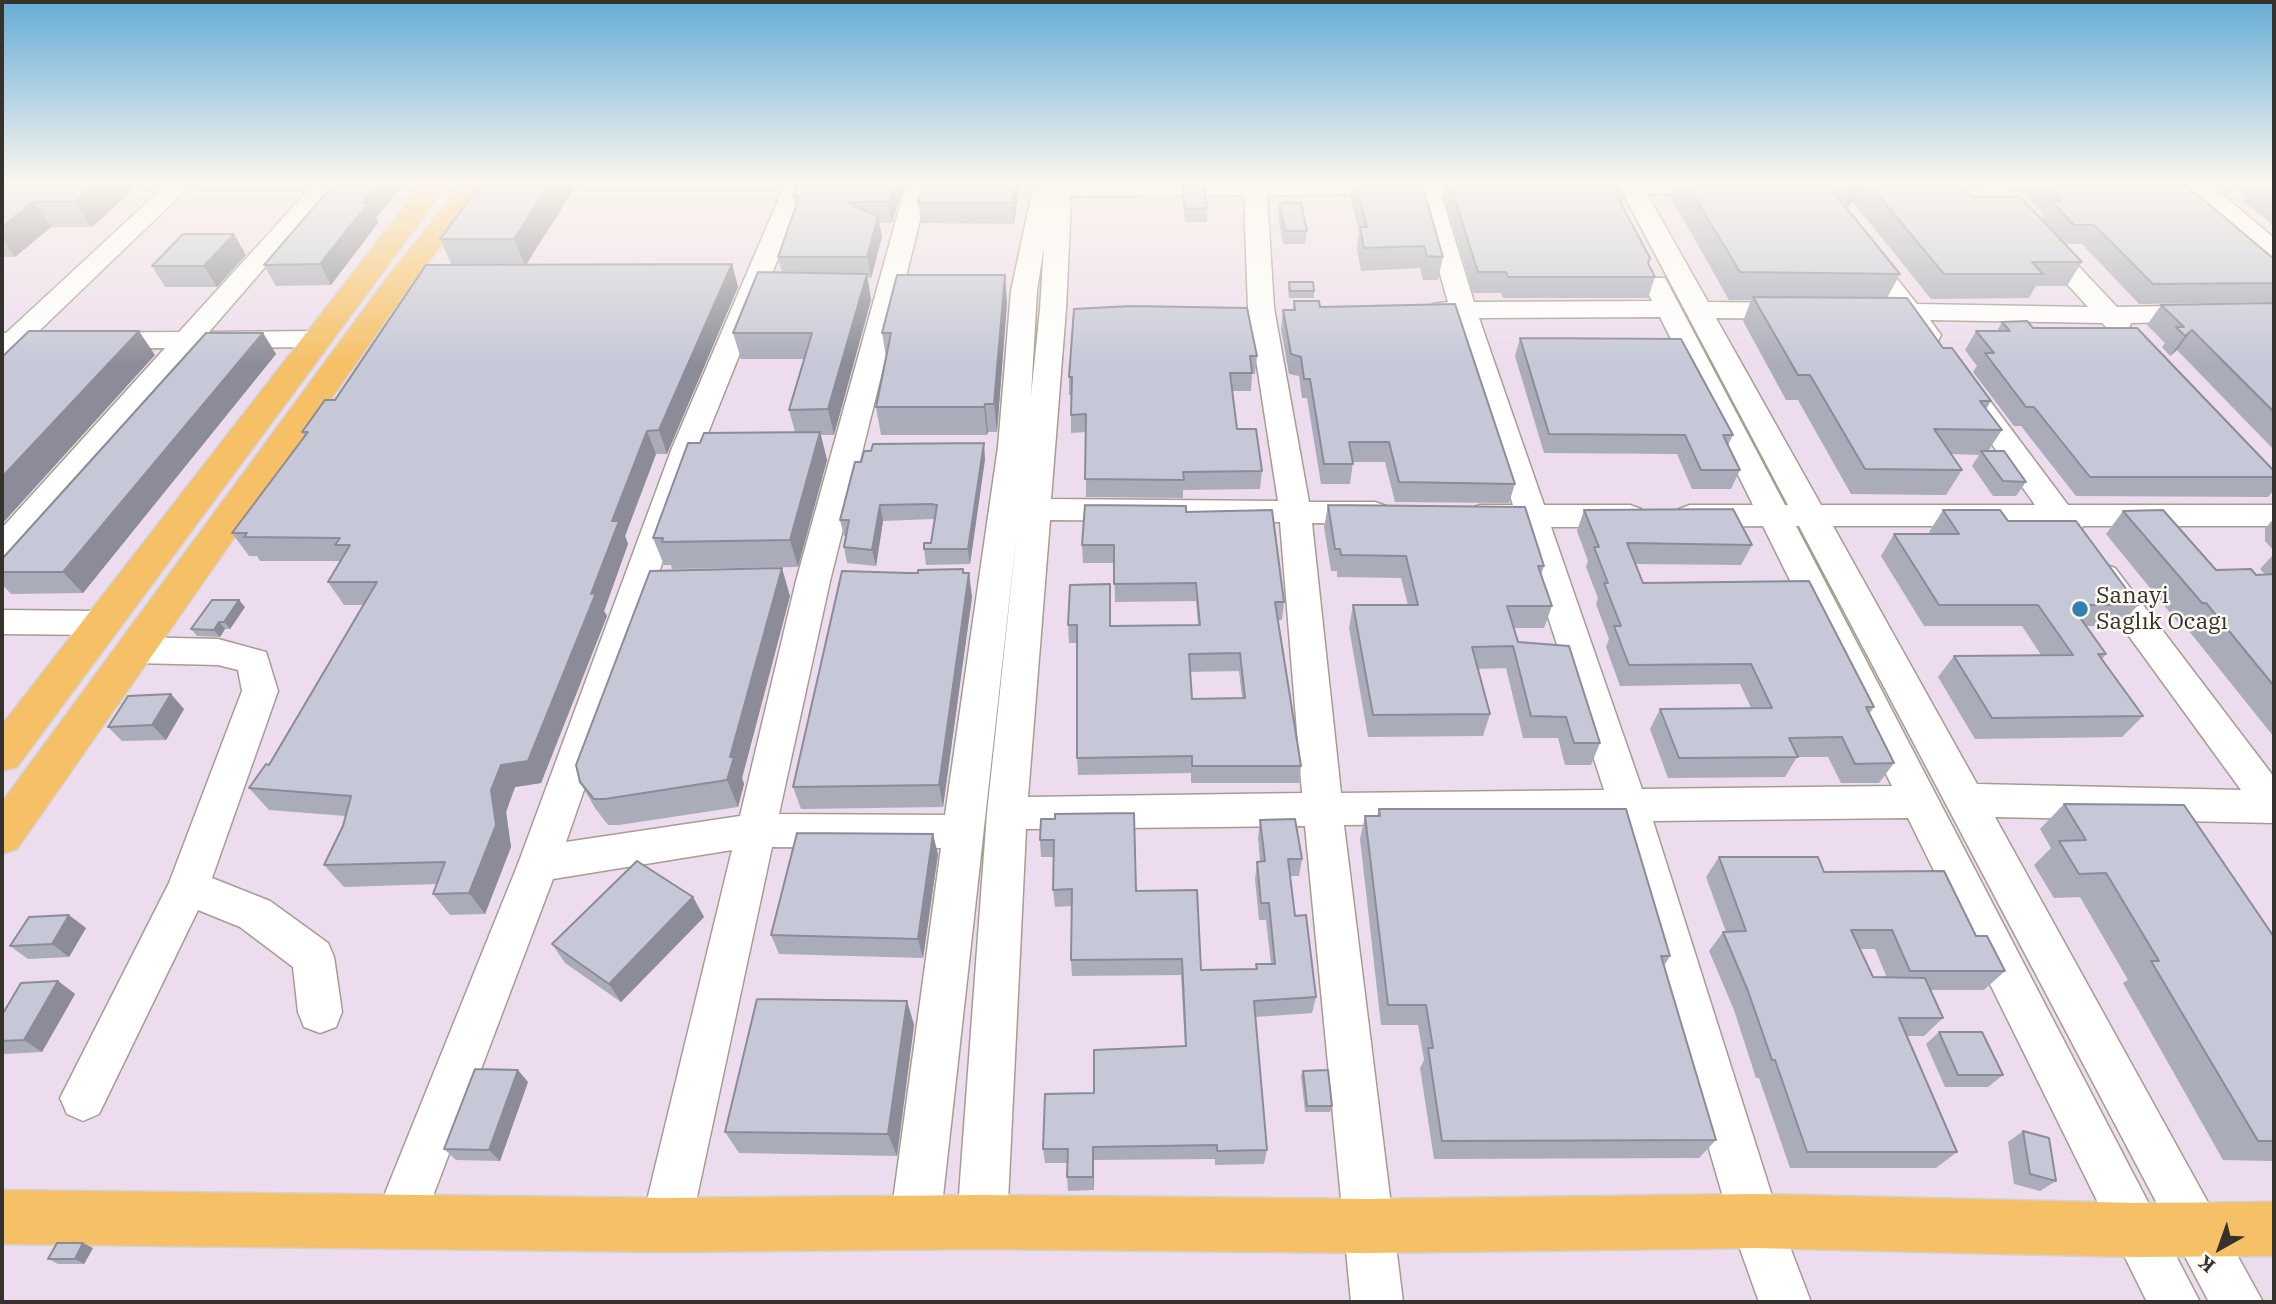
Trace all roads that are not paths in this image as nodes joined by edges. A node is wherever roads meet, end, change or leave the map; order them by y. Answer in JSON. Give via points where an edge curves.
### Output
{"nodes":[{"id":1,"x":114,"y":245,"type":"edge"},
{"id":2,"x":272,"y":245,"type":"edge"},
{"id":3,"x":389,"y":245,"type":"edge"},
{"id":4,"x":437,"y":245,"type":"edge"},
{"id":5,"x":772,"y":245,"type":"edge"},
{"id":6,"x":902,"y":245,"type":"edge"},
{"id":7,"x":1040,"y":245,"type":"edge"},
{"id":8,"x":1258,"y":245,"type":"edge"},
{"id":9,"x":1444,"y":245,"type":"edge"},
{"id":10,"x":1651,"y":245,"type":"edge"},
{"id":11,"x":1858,"y":245,"type":"edge"},
{"id":12,"x":2045,"y":245,"type":"edge"},
{"id":13,"x":2253,"y":245,"type":"edge"},
{"id":14,"x":2271,"y":260,"type":"edge"},
{"id":15,"x":1039,"y":300,"type":"junction"},
{"id":16,"x":1423,"y":309,"type":"edge"},
{"id":17,"x":1463,"y":310,"type":"junction"},
{"id":18,"x":1683,"y":310,"type":"junction"},
{"id":19,"x":1817,"y":311,"type":"edge"},
{"id":20,"x":1870,"y":311,"type":"edge"},
{"id":21,"x":1910,"y":312,"type":"junction"},
{"id":22,"x":2274,"y":312,"type":"edge"},
{"id":23,"x":2110,"y":315,"type":"junction"},
{"id":24,"x":319,"y":339,"type":"junction"},
{"id":25,"x":187,"y":340,"type":"junction"},
{"id":26,"x":6,"y":344,"type":"edge"},
{"id":27,"x":2139,"y":345,"type":"edge"},
{"id":28,"x":1035,"y":509,"type":"junction"},
{"id":29,"x":1295,"y":512,"type":"junction"},
{"id":30,"x":2057,"y":513,"type":"junction"},
{"id":31,"x":1406,"y":514,"type":"edge"},
{"id":32,"x":1448,"y":515,"type":"edge"},
{"id":33,"x":1771,"y":515,"type":"junction"},
{"id":34,"x":1811,"y":515,"type":"junction"},
{"id":35,"x":2274,"y":515,"type":"edge"},
{"id":36,"x":1532,"y":517,"type":"junction"},
{"id":37,"x":2,"y":548,"type":"edge"},
{"id":38,"x":2,"y":622,"type":"edge"},
{"id":39,"x":99,"y":623,"type":"junction"},
{"id":40,"x":134,"y":650,"type":"junction"},
{"id":41,"x":2,"y":755,"type":"edge"},
{"id":42,"x":1964,"y":800,"type":"junction"},
{"id":43,"x":1920,"y":802,"type":"junction"},
{"id":44,"x":2274,"y":806,"type":"edge"},
{"id":45,"x":1629,"y":807,"type":"junction"},
{"id":46,"x":1323,"y":812,"type":"junction"},
{"id":47,"x":1007,"y":813,"type":"junction"},
{"id":48,"x":754,"y":830,"type":"junction"},
{"id":49,"x":962,"y":832,"type":"junction"},
{"id":50,"x":2,"y":835,"type":"edge"},
{"id":51,"x":538,"y":864,"type":"junction"},
{"id":52,"x":188,"y":887,"type":"junction"},
{"id":53,"x":320,"y":1012,"type":"dead end"},
{"id":54,"x":83,"y":1098,"type":"dead end"},
{"id":55,"x":2,"y":1217,"type":"edge"},
{"id":56,"x":1755,"y":1221,"type":"junction"},
{"id":57,"x":982,"y":1222,"type":"junction"},
{"id":58,"x":398,"y":1223,"type":"junction"},
{"id":59,"x":915,"y":1223,"type":"junction"},
{"id":60,"x":666,"y":1225,"type":"junction"},
{"id":61,"x":1366,"y":1226,"type":"junction"},
{"id":62,"x":2198,"y":1229,"type":"junction"},
{"id":63,"x":2274,"y":1229,"type":"edge"},
{"id":64,"x":2136,"y":1230,"type":"junction"},
{"id":65,"x":1377,"y":1302,"type":"edge"},
{"id":66,"x":1785,"y":1302,"type":"edge"},
{"id":67,"x":2174,"y":1302,"type":"edge"},
{"id":68,"x":2237,"y":1302,"type":"edge"}],
"edges":[{"from":1,"to":26,"type":"street"},
{"from":2,"to":25,"type":"street"},
{"from":3,"to":24,"type":"main road"},
{"from":4,"to":40,"type":"main road"},
{"from":5,"to":51,"type":"street","via":[[652,584]]},
{"from":6,"to":48,"type":"street","via":[[813,581]]},
{"from":7,"to":15,"type":"street"},
{"from":8,"to":29,"type":"street","via":[[1261,308]]},
{"from":9,"to":17,"type":"street"},
{"from":10,"to":18,"type":"street"},
{"from":11,"to":21,"type":"street"},
{"from":12,"to":23,"type":"street"},
{"from":13,"to":14,"type":"street"},
{"from":15,"to":28,"type":"street"},
{"from":15,"to":49,"type":"street","via":[[1000,447],[980,579]]},
{"from":16,"to":17,"type":"street"},
{"from":17,"to":18,"type":"street"},
{"from":17,"to":36,"type":"street"},
{"from":18,"to":19,"type":"street"},
{"from":18,"to":33,"type":"street"},
{"from":18,"to":34,"type":"street"},
{"from":20,"to":21,"type":"street"},
{"from":21,"to":23,"type":"street"},
{"from":21,"to":30,"type":"street"},
{"from":22,"to":23,"type":"street"},
{"from":23,"to":27,"type":"street"},
{"from":24,"to":25,"type":"street"},
{"from":24,"to":39,"type":"main road"},
{"from":25,"to":26,"type":"street"},
{"from":25,"to":37,"type":"street"},
{"from":28,"to":29,"type":"street"},
{"from":28,"to":47,"type":"street"},
{"from":29,"to":31,"type":"street"},
{"from":29,"to":46,"type":"street"},
{"from":30,"to":34,"type":"street"},
{"from":30,"to":35,"type":"street"},
{"from":30,"to":44,"type":"street"},
{"from":32,"to":36,"type":"street"},
{"from":33,"to":34,"type":"street"},
{"from":33,"to":36,"type":"street"},
{"from":33,"to":43,"type":"street"},
{"from":34,"to":42,"type":"street"},
{"from":36,"to":45,"type":"street"},
{"from":38,"to":39,"type":"street"},
{"from":39,"to":41,"type":"main road"},
{"from":40,"to":50,"type":"main road"},
{"from":40,"to":52,"type":"street","via":[[218,652],[254,661],[260,691]]},
{"from":42,"to":44,"type":"street"},
{"from":42,"to":62,"type":"street"},
{"from":43,"to":45,"type":"street"},
{"from":43,"to":64,"type":"street"},
{"from":45,"to":46,"type":"street"},
{"from":45,"to":56,"type":"street"},
{"from":46,"to":47,"type":"street"},
{"from":46,"to":61,"type":"street"},
{"from":47,"to":57,"type":"street"},
{"from":48,"to":49,"type":"street"},
{"from":48,"to":51,"type":"street"},
{"from":48,"to":60,"type":"street"},
{"from":49,"to":59,"type":"street"},
{"from":51,"to":58,"type":"street"},
{"from":52,"to":53,"type":"street","via":[[256,914],[313,957]]},
{"from":52,"to":54,"type":"street"},
{"from":55,"to":58,"type":"main road"},
{"from":56,"to":61,"type":"main road"},
{"from":56,"to":64,"type":"main road"},
{"from":56,"to":66,"type":"street"},
{"from":57,"to":59,"type":"main road"},
{"from":57,"to":61,"type":"main road"},
{"from":58,"to":60,"type":"main road"},
{"from":59,"to":60,"type":"main road"},
{"from":61,"to":65,"type":"street"},
{"from":62,"to":63,"type":"main road"},
{"from":62,"to":64,"type":"main road"},
{"from":62,"to":68,"type":"street"},
{"from":64,"to":67,"type":"street"}]}
